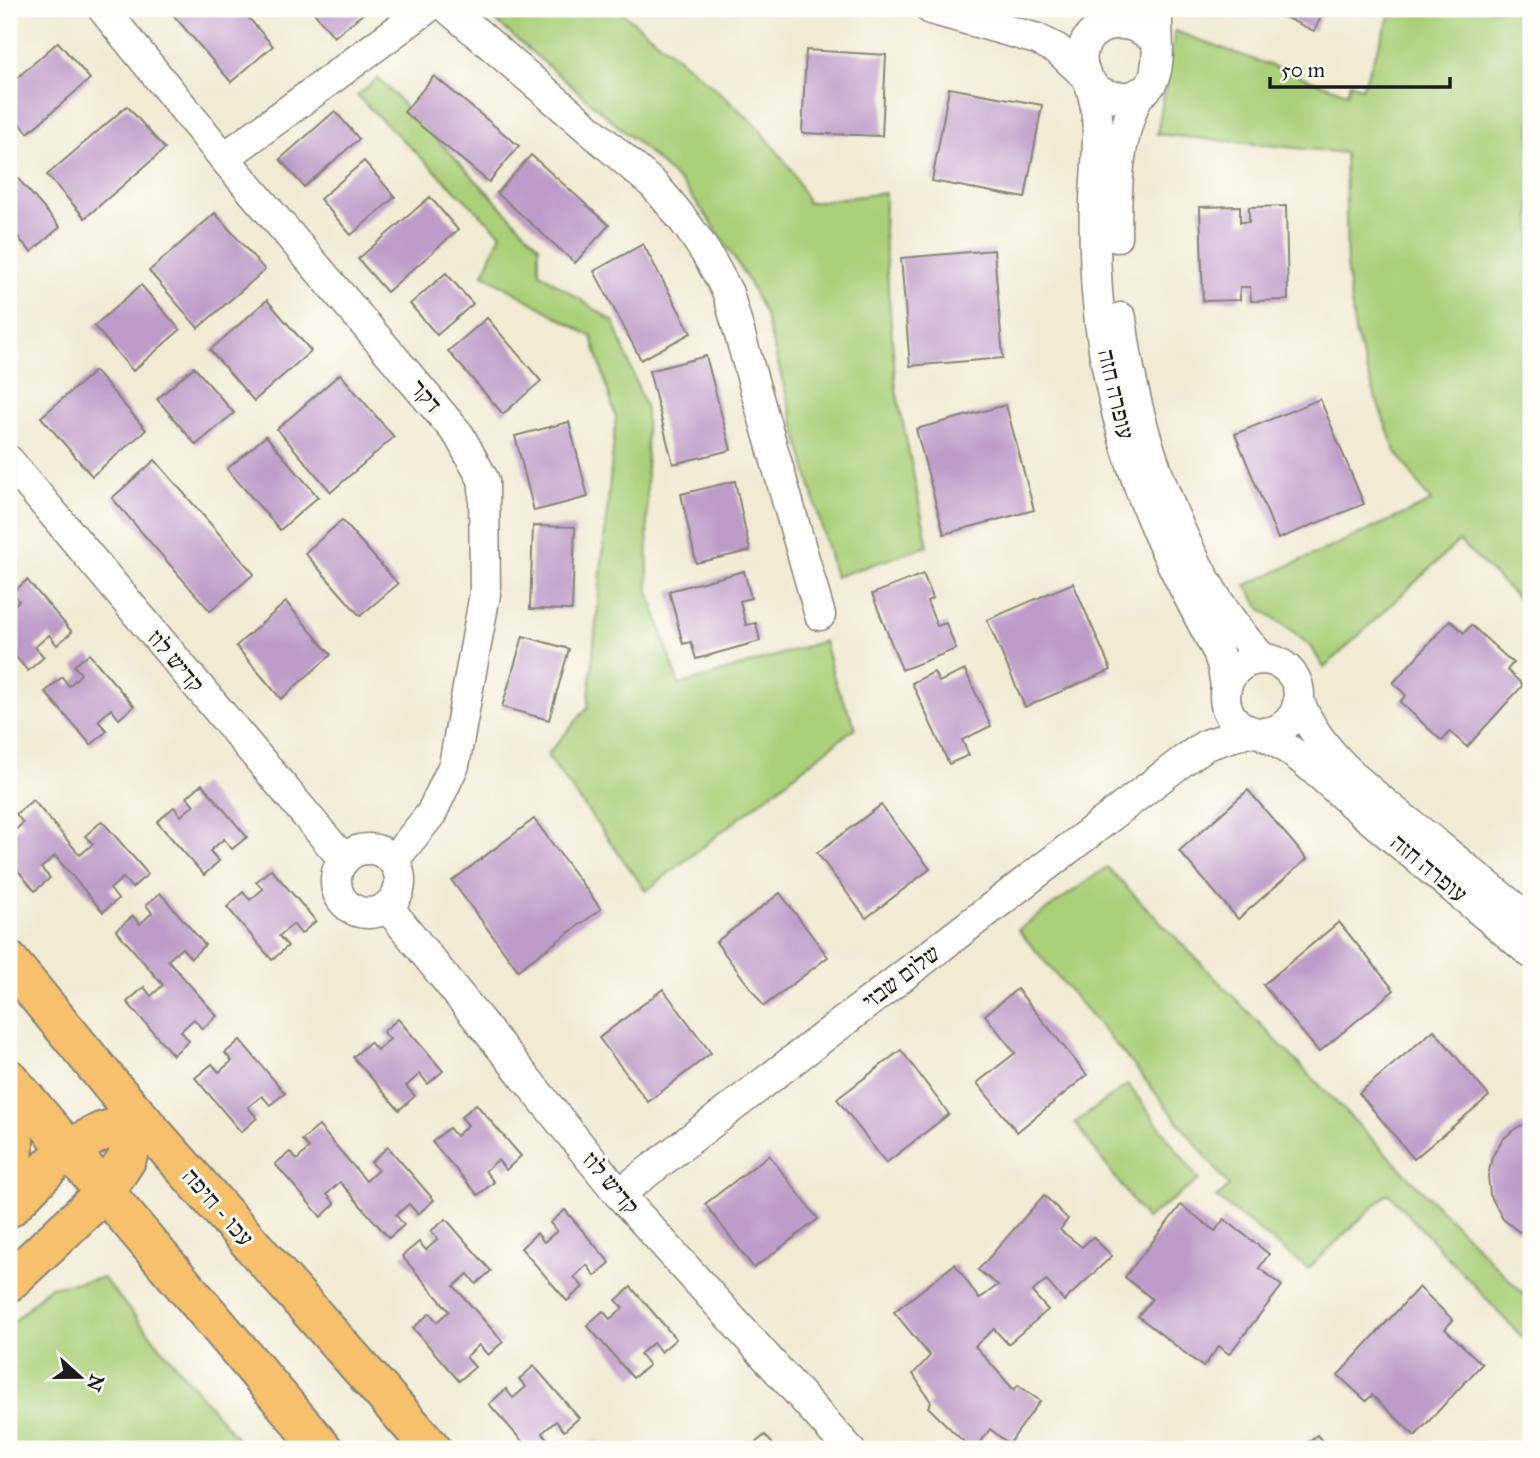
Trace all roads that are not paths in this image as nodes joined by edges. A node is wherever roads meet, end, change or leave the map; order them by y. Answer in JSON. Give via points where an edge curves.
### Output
{"nodes":[{"id":1,"x":103,"y":9,"type":"edge"},
{"id":2,"x":426,"y":9,"type":"edge"},
{"id":3,"x":449,"y":9,"type":"edge"},
{"id":4,"x":931,"y":9,"type":"edge"},
{"id":5,"x":1157,"y":9,"type":"edge"},
{"id":6,"x":1108,"y":19,"type":"edge"},
{"id":7,"x":1007,"y":29,"type":"junction"},
{"id":8,"x":1157,"y":43,"type":"junction"},
{"id":9,"x":1087,"y":78,"type":"junction"},
{"id":10,"x":1139,"y":93,"type":"junction"},
{"id":11,"x":224,"y":158,"type":"junction"},
{"id":12,"x":9,"y":461,"type":"edge"},
{"id":13,"x":820,"y":615,"type":"dead end"},
{"id":14,"x":1262,"y":659,"type":"junction"},
{"id":15,"x":1225,"y":694,"type":"junction"},
{"id":16,"x":1299,"y":701,"type":"junction"},
{"id":17,"x":1254,"y":732,"type":"junction"},
{"id":18,"x":1184,"y":760,"type":"junction"},
{"id":19,"x":344,"y":860,"type":"junction"},
{"id":20,"x":393,"y":861,"type":"junction"},
{"id":21,"x":387,"y":906,"type":"junction"},
{"id":22,"x":1531,"y":921,"type":"edge"},
{"id":23,"x":1531,"y":953,"type":"edge"},
{"id":24,"x":9,"y":961,"type":"edge"},
{"id":25,"x":9,"y":1079,"type":"edge"},
{"id":26,"x":9,"y":1102,"type":"edge"},
{"id":27,"x":142,"y":1120,"type":"junction"},
{"id":28,"x":67,"y":1149,"type":"junction"},
{"id":29,"x":9,"y":1179,"type":"edge"},
{"id":30,"x":105,"y":1192,"type":"junction"},
{"id":31,"x":619,"y":1194,"type":"junction"},
{"id":32,"x":9,"y":1208,"type":"edge"},
{"id":33,"x":46,"y":1247,"type":"junction"},
{"id":34,"x":172,"y":1270,"type":"junction"},
{"id":35,"x":9,"y":1282,"type":"edge"},
{"id":36,"x":323,"y":1449,"type":"edge"},
{"id":37,"x":432,"y":1449,"type":"edge"},
{"id":38,"x":849,"y":1449,"type":"edge"}],
"edges":[{"from":1,"to":11,"type":"street","name":"דקר"},
{"from":2,"to":11,"type":"street"},
{"from":3,"to":13,"type":"street","via":[[654,185],[707,251],[728,293]]},
{"from":4,"to":7,"type":"street"},
{"from":5,"to":8,"type":"street"},
{"from":6,"to":7,"type":"street","via":[[1057,32]]},
{"from":6,"to":8,"type":"street","via":[[1139,23]]},
{"from":6,"to":9,"type":"street","via":[[1083,46]]},
{"from":7,"to":9,"type":"street","via":[[1057,49]]},
{"from":8,"to":10,"type":"street","via":[[1158,70]]},
{"from":9,"to":10,"type":"street","via":[[1108,96]]},
{"from":9,"to":15,"type":"street","name":"עופרה חזה","via":[[1099,130],[1097,294],[1111,381],[1152,519],[1218,652]]},
{"from":10,"to":14,"type":"street","name":"עופרה חזה","via":[[1120,147],[1115,204],[1124,343],[1144,428],[1184,540],[1227,617]]},
{"from":11,"to":20,"type":"street","name":"דקר","via":[[459,435],[484,481],[485,594],[454,765],[431,814]]},
{"from":12,"to":19,"type":"street","name":"קדיש לוז"},
{"from":14,"to":15,"type":"street","via":[[1240,666]]},
{"from":14,"to":16,"type":"street","via":[[1273,660],[1292,673]]},
{"from":15,"to":17,"type":"street","via":[[1229,713]]},
{"from":15,"to":18,"type":"street","name":"שלום שבזי","via":[[1217,715]]},
{"from":16,"to":17,"type":"street","via":[[1285,726],[1273,732]]},
{"from":16,"to":22,"type":"street","name":"עופרה חזה","via":[[1329,749],[1374,795]]},
{"from":17,"to":18,"type":"street","name":"שלום שבזי","via":[[1206,745]]},
{"from":17,"to":23,"type":"street","name":"עופרה חזה","via":[[1283,743],[1304,759]]},
{"from":18,"to":31,"type":"street","name":"שלום שבזי"},
{"from":19,"to":20,"type":"street","via":[[369,849]]},
{"from":19,"to":21,"type":"street","via":[[337,889],[349,906],[368,913]]},
{"from":20,"to":21,"type":"street","via":[[398,890]]},
{"from":21,"to":31,"type":"street","name":"קדיש לוז"},
{"from":24,"to":27,"type":"highway","name":"עכו - חיפה"},
{"from":25,"to":28,"type":"highway"},
{"from":26,"to":29,"type":"highway","via":[[14,1141]]},
{"from":27,"to":28,"type":"highway","via":[[101,1132]]},
{"from":27,"to":30,"type":"highway","via":[[126,1160]]},
{"from":27,"to":37,"type":"highway","name":"עכו - חיפה"},
{"from":28,"to":30,"type":"highway"},
{"from":28,"to":32,"type":"highway"},
{"from":30,"to":33,"type":"highway"},
{"from":30,"to":34,"type":"highway"},
{"from":31,"to":38,"type":"street","name":"קדיש לוז"},
{"from":33,"to":34,"type":"highway","via":[[68,1235],[93,1230],[129,1242]]},
{"from":33,"to":35,"type":"highway"},
{"from":34,"to":36,"type":"highway"}]}
